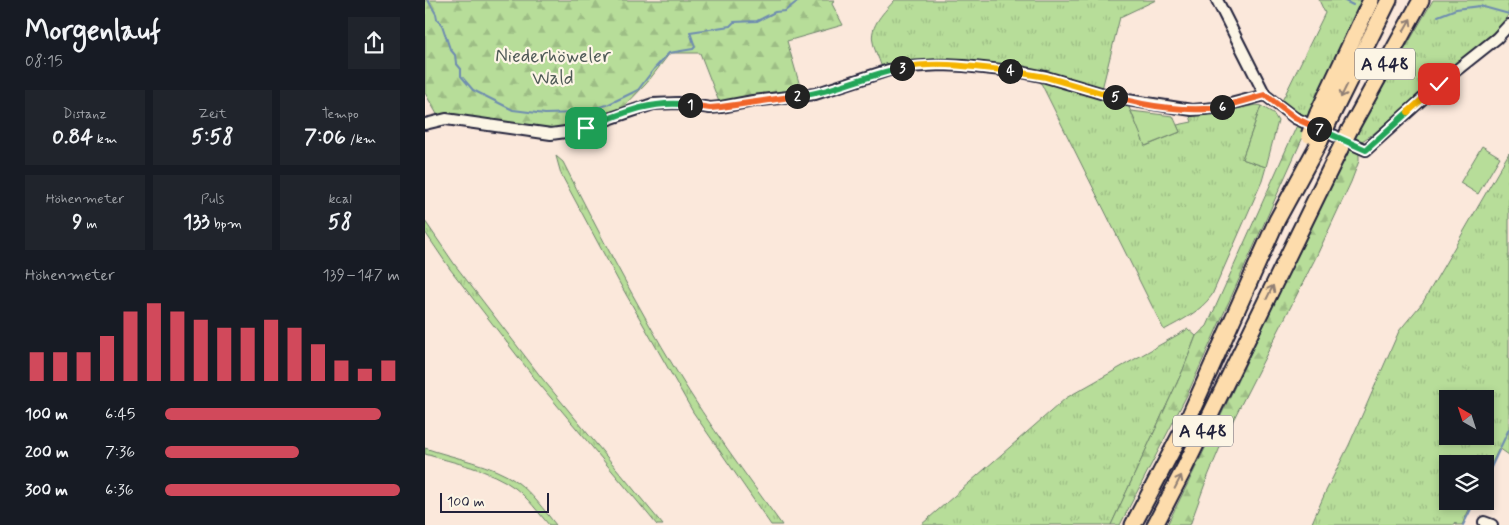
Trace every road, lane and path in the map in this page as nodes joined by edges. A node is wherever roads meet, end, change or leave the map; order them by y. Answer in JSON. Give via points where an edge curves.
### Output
{"nodes":[{"id":1,"x":1217,"y":0,"type":"edge"},
{"id":2,"x":1371,"y":0,"type":"edge"},
{"id":3,"x":1389,"y":0,"type":"edge"},
{"id":4,"x":1421,"y":0,"type":"edge"},
{"id":5,"x":1509,"y":25,"type":"edge"},
{"id":6,"x":1265,"y":95,"type":"junction"},
{"id":7,"x":1324,"y":116,"type":"junction"},
{"id":8,"x":425,"y":124,"type":"edge"},
{"id":9,"x":1133,"y":525,"type":"edge"},
{"id":10,"x":1155,"y":525,"type":"edge"}],
"edges":[{"from":1,"to":6,"type":"street"},
{"from":2,"to":7,"type":"highway","number":"A 448"},
{"from":3,"to":7,"type":"highway","number":"A 448","one_way":true},
{"from":10,"to":4,"type":"highway","number":"A 448","one_way":true,"bridge":true,"via":[[1350,129]]},
{"from":5,"to":6,"type":"street","via":[[1366,150],[1295,118]]},
{"from":6,"to":8,"type":"street","via":[[1215,108],[1192,110],[1121,99],[1021,72],[941,65],[889,70],[815,94],[721,107],[653,104],[567,133],[541,133],[446,119]]},
{"from":7,"to":9,"type":"highway","number":"A 448","bridge":true,"via":[[1185,426]]}]}
